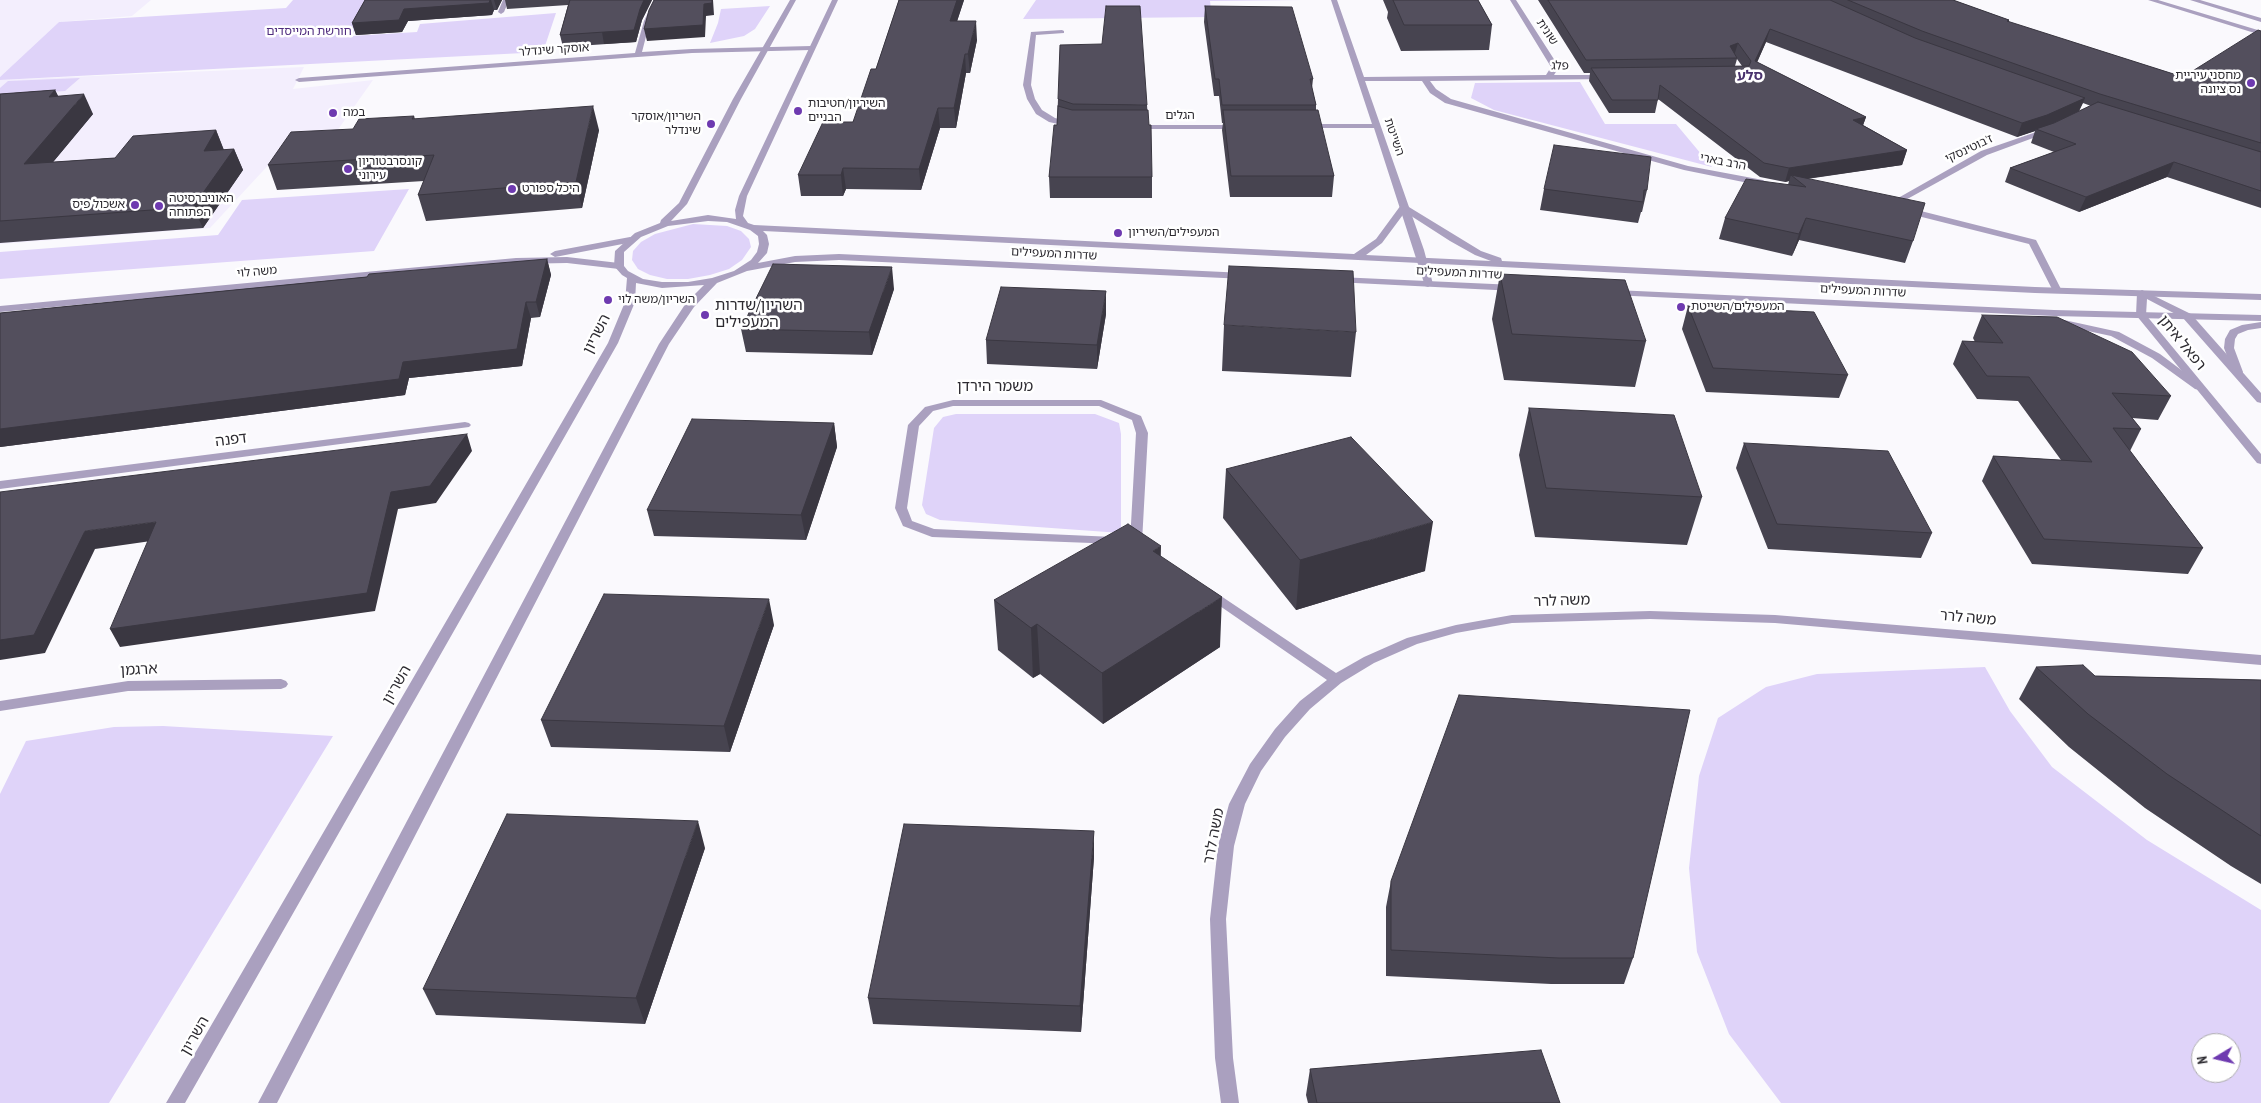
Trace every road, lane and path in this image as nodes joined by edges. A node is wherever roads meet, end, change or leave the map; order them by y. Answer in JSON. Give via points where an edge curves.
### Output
{"nodes":[{"id":1,"x":506,"y":0,"type":"edge"},
{"id":2,"x":657,"y":0,"type":"edge"},
{"id":3,"x":793,"y":0,"type":"edge"},
{"id":4,"x":836,"y":0,"type":"edge"},
{"id":5,"x":1334,"y":0,"type":"edge"},
{"id":6,"x":1512,"y":0,"type":"edge"},
{"id":7,"x":2151,"y":0,"type":"edge"},
{"id":8,"x":2193,"y":0,"type":"edge"},
{"id":9,"x":501,"y":12,"type":"dead end"},
{"id":10,"x":2261,"y":20,"type":"edge"},
{"id":11,"x":1062,"y":32,"type":"dead end"},
{"id":12,"x":2261,"y":33,"type":"edge"},
{"id":13,"x":766,"y":48,"type":"junction"},
{"id":14,"x":812,"y":48,"type":"junction"},
{"id":15,"x":638,"y":55,"type":"junction"},
{"id":16,"x":1615,"y":77,"type":"edge"},
{"id":17,"x":1548,"y":78,"type":"junction"},
{"id":18,"x":1360,"y":79,"type":"junction"},
{"id":19,"x":1425,"y":79,"type":"junction"},
{"id":20,"x":298,"y":80,"type":"dead end"},
{"id":21,"x":1081,"y":126,"type":"edge"},
{"id":22,"x":1298,"y":126,"type":"edge"},
{"id":23,"x":1377,"y":126,"type":"junction"},
{"id":24,"x":1125,"y":127,"type":"edge"},
{"id":25,"x":1249,"y":127,"type":"edge"},
{"id":26,"x":2054,"y":129,"type":"edge"},
{"id":27,"x":1775,"y":185,"type":"edge"},
{"id":28,"x":1404,"y":207,"type":"junction"},
{"id":29,"x":749,"y":226,"type":"junction"},
{"id":30,"x":656,"y":227,"type":"junction"},
{"id":31,"x":630,"y":240,"type":"junction"},
{"id":32,"x":1355,"y":258,"type":"junction"},
{"id":33,"x":516,"y":260,"type":"junction"},
{"id":34,"x":1421,"y":260,"type":"junction"},
{"id":35,"x":619,"y":266,"type":"junction"},
{"id":36,"x":1519,"y":266,"type":"junction"},
{"id":37,"x":746,"y":268,"type":"junction"},
{"id":38,"x":1258,"y":276,"type":"edge"},
{"id":39,"x":632,"y":277,"type":"junction"},
{"id":40,"x":1328,"y":279,"type":"edge"},
{"id":41,"x":714,"y":281,"type":"junction"},
{"id":42,"x":1428,"y":284,"type":"junction"},
{"id":43,"x":1524,"y":288,"type":"edge"},
{"id":44,"x":2057,"y":291,"type":"junction"},
{"id":45,"x":1601,"y":292,"type":"edge"},
{"id":46,"x":2142,"y":293,"type":"junction"},
{"id":47,"x":2261,"y":296,"type":"edge"},
{"id":48,"x":0,"y":309,"type":"edge"},
{"id":49,"x":1994,"y":310,"type":"junction"},
{"id":50,"x":2141,"y":315,"type":"junction"},
{"id":51,"x":2188,"y":316,"type":"junction"},
{"id":52,"x":2261,"y":318,"type":"edge"},
{"id":53,"x":2261,"y":325,"type":"edge"},
{"id":54,"x":2238,"y":372,"type":"junction"},
{"id":55,"x":2199,"y":387,"type":"junction"},
{"id":56,"x":2261,"y":400,"type":"edge"},
{"id":57,"x":465,"y":425,"type":"dead end"},
{"id":58,"x":2261,"y":461,"type":"edge"},
{"id":59,"x":0,"y":485,"type":"edge"},
{"id":60,"x":1140,"y":545,"type":"joint"},
{"id":61,"x":1200,"y":586,"type":"edge"},
{"id":62,"x":2261,"y":660,"type":"edge"},
{"id":63,"x":1336,"y":680,"type":"junction"},
{"id":64,"x":281,"y":684,"type":"dead end"},
{"id":65,"x":0,"y":706,"type":"edge"},
{"id":66,"x":175,"y":1103,"type":"edge"},
{"id":67,"x":267,"y":1103,"type":"edge"},
{"id":68,"x":1230,"y":1103,"type":"edge"}],
"edges":[{"from":1,"to":9,"type":"street"},
{"from":2,"to":15,"type":"street","via":[[647,21]]},
{"from":3,"to":13,"type":"street"},
{"from":4,"to":14,"type":"street"},
{"from":5,"to":18,"type":"street","name":"השייטת"},
{"from":6,"to":17,"type":"street","name":"שונית","via":[[1555,67]]},
{"from":7,"to":12,"type":"street"},
{"from":8,"to":10,"type":"street"},
{"from":11,"to":21,"type":"street","via":[[1033,33],[1027,85],[1039,112],[1052,120]]},
{"from":13,"to":14,"type":"street","name":"אוסקר שינדלר"},
{"from":13,"to":15,"type":"street","name":"אוסקר שינדלר"},
{"from":13,"to":30,"type":"street","via":[[683,204],[670,219]]},
{"from":14,"to":29,"type":"street","via":[[743,196],[739,216]]},
{"from":15,"to":20,"type":"street","name":"אוסקר שינדלר"},
{"from":16,"to":17,"type":"street","name":"פלג"},
{"from":17,"to":19,"type":"street","name":"פלג"},
{"from":18,"to":19,"type":"street","name":"פלג"},
{"from":18,"to":23,"type":"street","name":"השייטת"},
{"from":19,"to":27,"type":"street","name":"הרב בארי","via":[[1433,91],[1448,101],[1687,168]]},
{"from":22,"to":23,"type":"street"},
{"from":23,"to":28,"type":"street","name":"השייטת"},
{"from":24,"to":25,"type":"street","name":"הגלים"},
{"from":26,"to":44,"type":"street","name":"ז'בוטינסקי","via":[[1984,153],[1883,205],[2032,242]]},
{"from":28,"to":32,"type":"street","via":[[1389,230]]},
{"from":28,"to":34,"type":"street","name":"השייטת"},
{"from":28,"to":36,"type":"street","via":[[1478,253]]},
{"from":29,"to":30,"type":"street","name":"שדרות המעפילים","via":[[728,219],[708,218],[681,220]]},
{"from":29,"to":32,"type":"street","name":"שדרות המעפילים"},
{"from":29,"to":37,"type":"street","via":[[762,235],[764,244],[762,253]]},
{"from":30,"to":31,"type":"street","name":"משה לוי"},
{"from":31,"to":33,"type":"street","name":"משה לוי"},
{"from":31,"to":35,"type":"street","via":[[620,251]]},
{"from":32,"to":34,"type":"street","name":"שדרות המעפילים"},
{"from":33,"to":35,"type":"street","name":"משה לוי","via":[[567,260]]},
{"from":33,"to":48,"type":"street","name":"משה לוי"},
{"from":34,"to":36,"type":"street","name":"שדרות המעפילים"},
{"from":34,"to":42,"type":"street","name":"השייטת"},
{"from":35,"to":39,"type":"street"},
{"from":36,"to":44,"type":"street","name":"שדרות המעפילים"},
{"from":37,"to":38,"type":"street","name":"שדרות המעפילים","via":[[796,259],[839,257]]},
{"from":37,"to":41,"type":"street"},
{"from":39,"to":41,"type":"street","via":[[662,285]]},
{"from":39,"to":66,"type":"street","name":"השריון","via":[[630,302],[613,343]]},
{"from":40,"to":42,"type":"street","name":"שדרות המעפילים"},
{"from":41,"to":67,"type":"street","via":[[690,305],[664,344]]},
{"from":42,"to":43,"type":"street","name":"שדרות המעפילים"},
{"from":44,"to":46,"type":"street","name":"שדרות המעפילים"},
{"from":45,"to":49,"type":"street","name":"שדרות המעפילים"},
{"from":46,"to":47,"type":"street","name":"שדרות המעפילים"},
{"from":46,"to":50,"type":"street","name":"רפאל איתן"},
{"from":46,"to":51,"type":"street","name":"רפאל איתן"},
{"from":49,"to":50,"type":"street","name":"שדרות המעפילים"},
{"from":49,"to":55,"type":"street","via":[[2115,334],[2149,352]]},
{"from":50,"to":51,"type":"street","name":"שדרות המעפילים"},
{"from":50,"to":55,"type":"street","name":"רפאל איתן"},
{"from":51,"to":52,"type":"street","name":"שדרות המעפילים"},
{"from":51,"to":54,"type":"street","name":"רפאל איתן"},
{"from":53,"to":54,"type":"street","via":[[2234,332],[2230,339],[2229,348]]},
{"from":54,"to":56,"type":"street","name":"רפאל איתן"},
{"from":55,"to":58,"type":"street","name":"רפאל איתן"},
{"from":57,"to":59,"type":"street","name":"דפנה"},
{"from":60,"to":60,"type":"street","name":"משמר הירדן","via":[[1142,433],[1137,418],[1101,403],[953,403],[929,409],[914,425],[901,508],[908,523],[932,533]]},
{"from":61,"to":63,"type":"street"},
{"from":62,"to":63,"type":"street","name":"משה לרר","via":[[1775,619],[1641,615],[1512,619],[1456,629],[1412,641],[1369,660]]},
{"from":63,"to":68,"type":"street","name":"משה לרר","via":[[1305,705],[1255,768],[1237,804],[1228,837],[1218,919],[1224,1058]]},
{"from":64,"to":65,"type":"street","name":"ארגמן","via":[[128,686]]}]}
